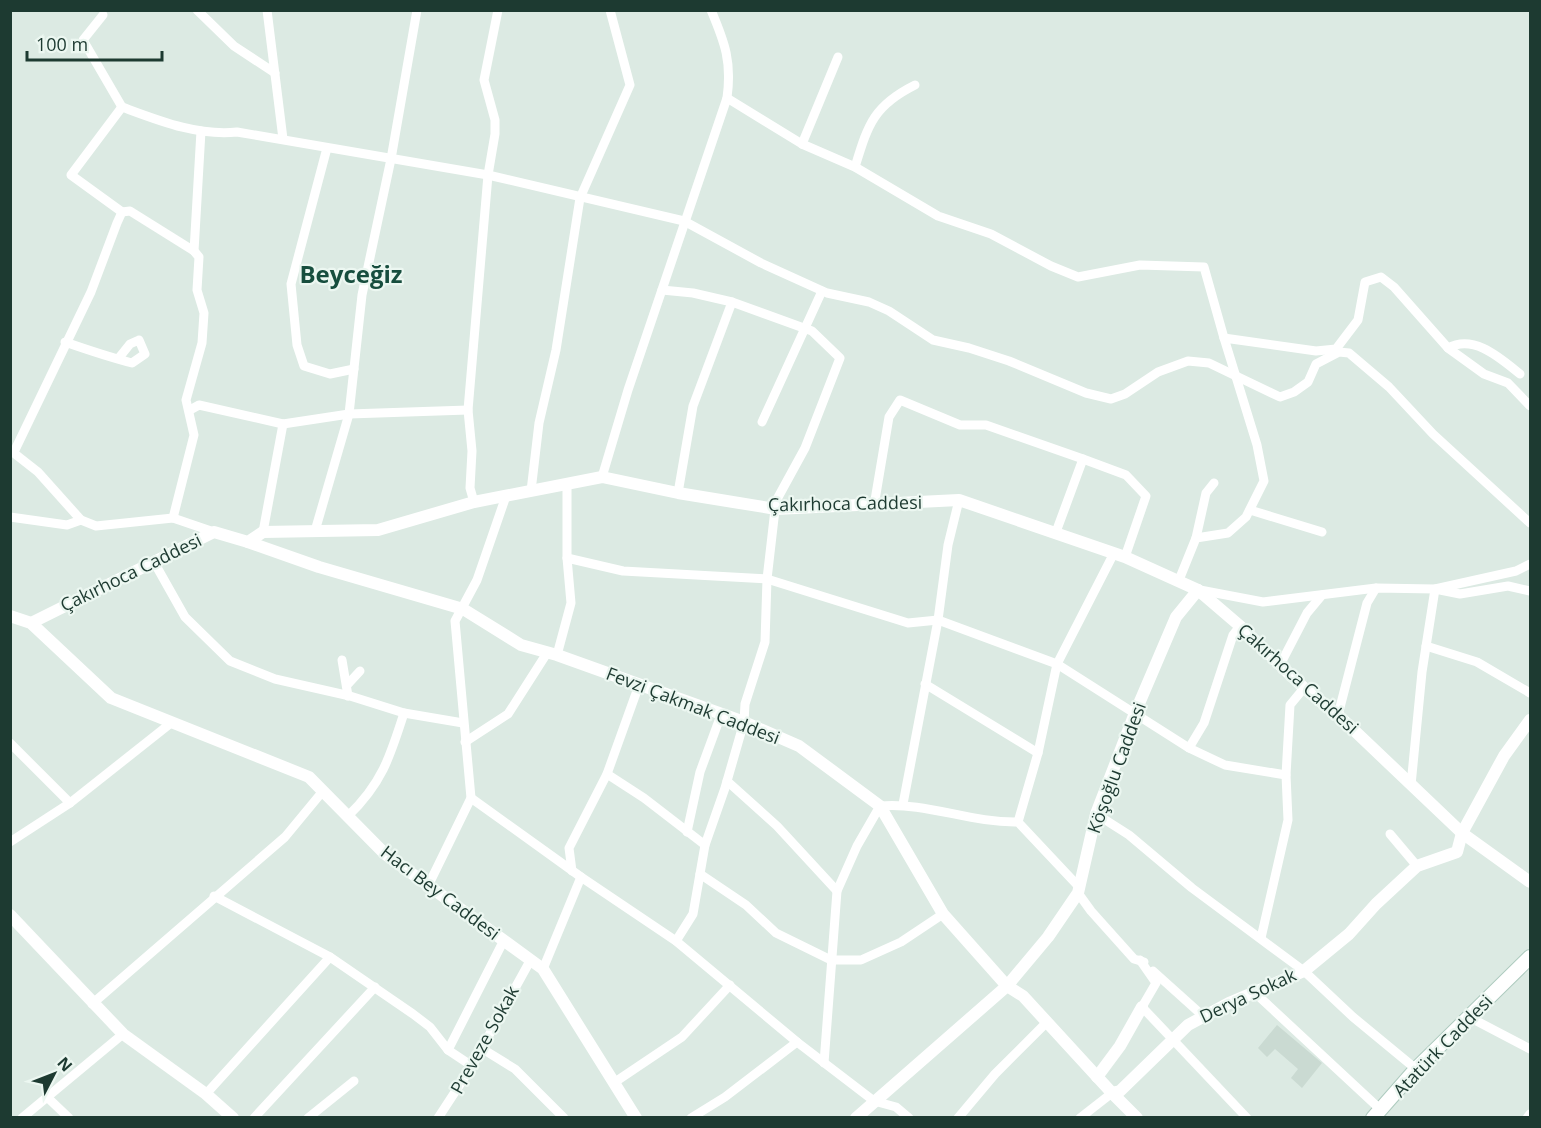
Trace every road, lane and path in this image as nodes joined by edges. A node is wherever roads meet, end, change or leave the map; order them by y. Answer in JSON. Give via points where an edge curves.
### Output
{"nodes":[{"id":1,"x":197,"y":10,"type":"edge"},
{"id":2,"x":267,"y":10,"type":"edge"},
{"id":3,"x":417,"y":10,"type":"edge"},
{"id":4,"x":498,"y":10,"type":"edge"},
{"id":5,"x":610,"y":10,"type":"edge"},
{"id":6,"x":711,"y":10,"type":"edge"},
{"id":7,"x":103,"y":15,"type":"dead end"},
{"id":8,"x":838,"y":57,"type":"dead end"},
{"id":9,"x":275,"y":73,"type":"junction"},
{"id":10,"x":915,"y":85,"type":"dead end"},
{"id":11,"x":727,"y":98,"type":"junction"},
{"id":12,"x":122,"y":107,"type":"junction"},
{"id":13,"x":201,"y":131,"type":"junction"},
{"id":14,"x":283,"y":139,"type":"junction"},
{"id":15,"x":802,"y":144,"type":"junction"},
{"id":16,"x":327,"y":148,"type":"junction"},
{"id":17,"x":391,"y":159,"type":"junction"},
{"id":18,"x":855,"y":167,"type":"junction"},
{"id":19,"x":488,"y":176,"type":"junction"},
{"id":20,"x":580,"y":198,"type":"junction"},
{"id":21,"x":122,"y":212,"type":"junction"},
{"id":22,"x":684,"y":221,"type":"junction"},
{"id":23,"x":194,"y":251,"type":"junction"},
{"id":24,"x":662,"y":290,"type":"junction"},
{"id":25,"x":822,"y":291,"type":"junction"},
{"id":26,"x":732,"y":302,"type":"junction"},
{"id":27,"x":805,"y":328,"type":"junction"},
{"id":28,"x":1224,"y":338,"type":"junction"},
{"id":29,"x":66,"y":342,"type":"junction"},
{"id":30,"x":1448,"y":348,"type":"junction"},
{"id":31,"x":118,"y":359,"type":"junction"},
{"id":32,"x":354,"y":369,"type":"junction"},
{"id":33,"x":1530,"y":370,"type":"edge"},
{"id":34,"x":1520,"y":374,"type":"junction"},
{"id":35,"x":1237,"y":376,"type":"junction"},
{"id":36,"x":1508,"y":383,"type":"junction"},
{"id":37,"x":1530,"y":406,"type":"edge"},
{"id":38,"x":190,"y":410,"type":"junction"},
{"id":39,"x":468,"y":411,"type":"junction"},
{"id":40,"x":349,"y":414,"type":"junction"},
{"id":41,"x":762,"y":422,"type":"dead end"},
{"id":42,"x":283,"y":424,"type":"junction"},
{"id":43,"x":12,"y":451,"type":"edge"},
{"id":44,"x":1083,"y":459,"type":"junction"},
{"id":45,"x":602,"y":477,"type":"junction"},
{"id":46,"x":1214,"y":483,"type":"dead end"},
{"id":47,"x":567,"y":484,"type":"junction"},
{"id":48,"x":531,"y":491,"type":"junction"},
{"id":49,"x":678,"y":493,"type":"junction"},
{"id":50,"x":506,"y":496,"type":"junction"},
{"id":51,"x":959,"y":500,"type":"junction"},
{"id":52,"x":474,"y":502,"type":"junction"},
{"id":53,"x":874,"y":506,"type":"junction"},
{"id":54,"x":776,"y":509,"type":"junction"},
{"id":55,"x":1250,"y":510,"type":"junction"},
{"id":56,"x":10,"y":517,"type":"edge"},
{"id":57,"x":174,"y":518,"type":"junction"},
{"id":58,"x":81,"y":520,"type":"junction"},
{"id":59,"x":1530,"y":523,"type":"edge"},
{"id":60,"x":315,"y":531,"type":"junction"},
{"id":61,"x":214,"y":532,"type":"junction"},
{"id":62,"x":263,"y":532,"type":"junction"},
{"id":63,"x":1056,"y":532,"type":"junction"},
{"id":64,"x":1322,"y":532,"type":"dead end"},
{"id":65,"x":1196,"y":538,"type":"junction"},
{"id":66,"x":248,"y":542,"type":"junction"},
{"id":67,"x":1119,"y":555,"type":"junction"},
{"id":68,"x":567,"y":558,"type":"junction"},
{"id":69,"x":154,"y":562,"type":"junction"},
{"id":70,"x":1530,"y":564,"type":"edge"},
{"id":71,"x":767,"y":579,"type":"junction"},
{"id":72,"x":1179,"y":580,"type":"junction"},
{"id":73,"x":1376,"y":588,"type":"junction"},
{"id":74,"x":1435,"y":589,"type":"junction"},
{"id":75,"x":1198,"y":590,"type":"junction"},
{"id":76,"x":1530,"y":591,"type":"edge"},
{"id":77,"x":1322,"y":595,"type":"junction"},
{"id":78,"x":463,"y":609,"type":"junction"},
{"id":79,"x":10,"y":616,"type":"edge"},
{"id":80,"x":938,"y":620,"type":"junction"},
{"id":81,"x":31,"y":623,"type":"junction"},
{"id":82,"x":1240,"y":626,"type":"junction"},
{"id":83,"x":1426,"y":646,"type":"junction"},
{"id":84,"x":552,"y":654,"type":"junction"},
{"id":85,"x":342,"y":660,"type":"dead end"},
{"id":86,"x":1057,"y":664,"type":"junction"},
{"id":87,"x":1280,"y":665,"type":"junction"},
{"id":88,"x":360,"y":671,"type":"dead end"},
{"id":89,"x":348,"y":684,"type":"junction"},
{"id":90,"x":925,"y":684,"type":"junction"},
{"id":91,"x":639,"y":685,"type":"junction"},
{"id":92,"x":1304,"y":688,"type":"junction"},
{"id":93,"x":1530,"y":693,"type":"edge"},
{"id":94,"x":348,"y":696,"type":"junction"},
{"id":95,"x":404,"y":713,"type":"junction"},
{"id":96,"x":1136,"y":713,"type":"junction"},
{"id":97,"x":721,"y":715,"type":"junction"},
{"id":98,"x":1338,"y":715,"type":"junction"},
{"id":99,"x":1530,"y":720,"type":"edge"},
{"id":100,"x":744,"y":722,"type":"junction"},
{"id":101,"x":171,"y":723,"type":"junction"},
{"id":102,"x":463,"y":723,"type":"junction"},
{"id":103,"x":465,"y":742,"type":"junction"},
{"id":104,"x":10,"y":743,"type":"edge"},
{"id":105,"x":1189,"y":748,"type":"junction"},
{"id":106,"x":1038,"y":753,"type":"junction"},
{"id":107,"x":607,"y":774,"type":"junction"},
{"id":108,"x":1286,"y":775,"type":"junction"},
{"id":109,"x":727,"y":781,"type":"junction"},
{"id":110,"x":1411,"y":785,"type":"junction"},
{"id":111,"x":323,"y":790,"type":"junction"},
{"id":112,"x":471,"y":798,"type":"junction"},
{"id":113,"x":70,"y":803,"type":"junction"},
{"id":114,"x":903,"y":804,"type":"junction"},
{"id":115,"x":880,"y":806,"type":"junction"},
{"id":116,"x":1096,"y":814,"type":"junction"},
{"id":117,"x":348,"y":816,"type":"junction"},
{"id":118,"x":1018,"y":822,"type":"junction"},
{"id":119,"x":687,"y":832,"type":"junction"},
{"id":120,"x":1462,"y":833,"type":"junction"},
{"id":121,"x":1390,"y":834,"type":"dead end"},
{"id":122,"x":10,"y":842,"type":"edge"},
{"id":123,"x":705,"y":845,"type":"junction"},
{"id":124,"x":1417,"y":866,"type":"junction"},
{"id":125,"x":572,"y":871,"type":"junction"},
{"id":126,"x":700,"y":874,"type":"junction"},
{"id":127,"x":581,"y":877,"type":"junction"},
{"id":128,"x":1530,"y":882,"type":"edge"},
{"id":129,"x":428,"y":885,"type":"junction"},
{"id":130,"x":1079,"y":890,"type":"junction"},
{"id":131,"x":837,"y":891,"type":"junction"},
{"id":132,"x":214,"y":896,"type":"junction"},
{"id":133,"x":943,"y":914,"type":"junction"},
{"id":134,"x":10,"y":915,"type":"edge"},
{"id":135,"x":1261,"y":938,"type":"junction"},
{"id":136,"x":504,"y":940,"type":"junction"},
{"id":137,"x":676,"y":942,"type":"junction"},
{"id":138,"x":330,"y":957,"type":"junction"},
{"id":139,"x":1530,"y":957,"type":"edge"},
{"id":140,"x":831,"y":960,"type":"junction"},
{"id":141,"x":1140,"y":960,"type":"junction"},
{"id":142,"x":530,"y":961,"type":"junction"},
{"id":143,"x":1530,"y":966,"type":"edge"},
{"id":144,"x":543,"y":969,"type":"junction"},
{"id":145,"x":1304,"y":971,"type":"junction"},
{"id":146,"x":1513,"y":974,"type":"junction"},
{"id":147,"x":730,"y":985,"type":"junction"},
{"id":148,"x":1007,"y":986,"type":"junction"},
{"id":149,"x":375,"y":987,"type":"junction"},
{"id":150,"x":1254,"y":992,"type":"junction"},
{"id":151,"x":92,"y":1004,"type":"junction"},
{"id":152,"x":1142,"y":1007,"type":"junction"},
{"id":153,"x":1202,"y":1015,"type":"junction"},
{"id":154,"x":1469,"y":1017,"type":"junction"},
{"id":155,"x":1046,"y":1023,"type":"junction"},
{"id":156,"x":123,"y":1034,"type":"junction"},
{"id":157,"x":1172,"y":1041,"type":"junction"},
{"id":158,"x":797,"y":1042,"type":"junction"},
{"id":159,"x":481,"y":1048,"type":"junction"},
{"id":160,"x":1530,"y":1049,"type":"edge"},
{"id":161,"x":448,"y":1050,"type":"junction"},
{"id":162,"x":824,"y":1062,"type":"junction"},
{"id":163,"x":472,"y":1066,"type":"junction"},
{"id":164,"x":1416,"y":1068,"type":"junction"},
{"id":165,"x":1097,"y":1077,"type":"junction"},
{"id":166,"x":354,"y":1080,"type":"dead end"},
{"id":167,"x":615,"y":1082,"type":"junction"},
{"id":168,"x":206,"y":1094,"type":"junction"},
{"id":169,"x":1112,"y":1094,"type":"junction"},
{"id":170,"x":47,"y":1097,"type":"junction"},
{"id":171,"x":874,"y":1101,"type":"junction"},
{"id":172,"x":1530,"y":1113,"type":"edge"},
{"id":173,"x":1377,"y":1114,"type":"edge"},
{"id":174,"x":22,"y":1118,"type":"edge"},
{"id":175,"x":69,"y":1118,"type":"edge"},
{"id":176,"x":233,"y":1118,"type":"edge"},
{"id":177,"x":254,"y":1118,"type":"edge"},
{"id":178,"x":308,"y":1118,"type":"edge"},
{"id":179,"x":438,"y":1118,"type":"edge"},
{"id":180,"x":564,"y":1118,"type":"edge"},
{"id":181,"x":636,"y":1118,"type":"edge"},
{"id":182,"x":691,"y":1118,"type":"edge"},
{"id":183,"x":856,"y":1118,"type":"edge"},
{"id":184,"x":909,"y":1118,"type":"edge"},
{"id":185,"x":958,"y":1118,"type":"edge"},
{"id":186,"x":1080,"y":1118,"type":"edge"},
{"id":187,"x":1137,"y":1118,"type":"edge"},
{"id":188,"x":1247,"y":1118,"type":"edge"},
{"id":189,"x":1527,"y":1118,"type":"edge"}],
"edges":[{"from":1,"to":9,"type":"street","via":[[234,46]]},
{"from":2,"to":9,"type":"street"},
{"from":3,"to":17,"type":"street"},
{"from":4,"to":19,"type":"street","via":[[484,80],[495,120]]},
{"from":5,"to":20,"type":"street","via":[[630,85]]},
{"from":6,"to":11,"type":"street","via":[[726,46],[730,73]]},
{"from":7,"to":12,"type":"street","via":[[83,40]]},
{"from":8,"to":15,"type":"street"},
{"from":9,"to":14,"type":"street"},
{"from":10,"to":18,"type":"street","via":[[894,96],[869,122]]},
{"from":11,"to":15,"type":"street"},
{"from":11,"to":22,"type":"street"},
{"from":12,"to":13,"type":"street","via":[[174,126]]},
{"from":12,"to":21,"type":"street","via":[[71,175]]},
{"from":13,"to":14,"type":"street"},
{"from":13,"to":23,"type":"street"},
{"from":14,"to":16,"type":"street"},
{"from":15,"to":18,"type":"street"},
{"from":16,"to":17,"type":"street"},
{"from":16,"to":32,"type":"street","via":[[291,284],[297,345],[304,366],[330,374]]},
{"from":17,"to":19,"type":"street"},
{"from":17,"to":32,"type":"street","via":[[362,296]]},
{"from":18,"to":28,"type":"street","via":[[938,216],[991,234],[1078,277],[1140,265],[1204,267]]},
{"from":19,"to":20,"type":"street"},
{"from":19,"to":39,"type":"street"},
{"from":20,"to":22,"type":"street"},
{"from":20,"to":48,"type":"street"},
{"from":21,"to":23,"type":"street","via":[[130,211]]},
{"from":21,"to":29,"type":"street","via":[[91,292]]},
{"from":22,"to":24,"type":"street"},
{"from":22,"to":25,"type":"street"},
{"from":23,"to":38,"type":"street","via":[[199,257],[196,290],[204,313],[202,343],[186,400]]},
{"from":24,"to":26,"type":"street"},
{"from":24,"to":45,"type":"street"},
{"from":25,"to":27,"type":"street"},
{"from":25,"to":35,"type":"street","via":[[869,302],[933,340],[969,348],[1111,399],[1158,372],[1188,362],[1209,363]]},
{"from":26,"to":27,"type":"street"},
{"from":26,"to":49,"type":"street","via":[[693,406]]},
{"from":27,"to":41,"type":"street"},
{"from":27,"to":54,"type":"street","via":[[840,358],[805,448],[776,501]]},
{"from":28,"to":30,"type":"street","via":[[1316,351],[1336,349],[1358,320],[1365,282],[1381,277]]},
{"from":28,"to":35,"type":"street"},
{"from":29,"to":31,"type":"street"},
{"from":29,"to":43,"type":"street"},
{"from":30,"to":34,"type":"street","via":[[1464,343],[1476,345]]},
{"from":30,"to":36,"type":"street","via":[[1484,374]]},
{"from":31,"to":31,"type":"street","via":[[132,363],[145,354],[139,340],[127,341]]},
{"from":32,"to":40,"type":"street"},
{"from":33,"to":34,"type":"street"},
{"from":34,"to":36,"type":"street"},
{"from":35,"to":55,"type":"street","via":[[1264,481]]},
{"from":35,"to":59,"type":"street","via":[[1280,397],[1308,381],[1316,363],[1339,352],[1349,353]]},
{"from":36,"to":37,"type":"street"},
{"from":38,"to":42,"type":"street","via":[[199,405]]},
{"from":38,"to":57,"type":"street","via":[[194,435]]},
{"from":39,"to":40,"type":"street"},
{"from":39,"to":52,"type":"street","via":[[470,488]]},
{"from":40,"to":42,"type":"street"},
{"from":40,"to":60,"type":"street"},
{"from":42,"to":62,"type":"street"},
{"from":43,"to":58,"type":"street","via":[[38,472]]},
{"from":44,"to":53,"type":"street","via":[[986,425],[960,425],[900,400],[890,417]]},
{"from":44,"to":63,"type":"street"},
{"from":44,"to":67,"type":"street","via":[[1126,475],[1146,496]]},
{"from":45,"to":47,"type":"street","name":"Çakırhoca Caddesi"},
{"from":45,"to":49,"type":"street","name":"Çakırhoca Caddesi"},
{"from":46,"to":65,"type":"street","via":[[1206,493]]},
{"from":47,"to":48,"type":"street","name":"Çakırhoca Caddesi"},
{"from":47,"to":68,"type":"street"},
{"from":48,"to":50,"type":"street","name":"Çakırhoca Caddesi"},
{"from":49,"to":54,"type":"street","name":"Çakırhoca Caddesi"},
{"from":50,"to":52,"type":"street","name":"Çakırhoca Caddesi"},
{"from":50,"to":78,"type":"street"},
{"from":51,"to":53,"type":"street","name":"Çakırhoca Caddesi"},
{"from":51,"to":63,"type":"street","name":"Çakırhoca Caddesi"},
{"from":51,"to":80,"type":"street","via":[[948,545]]},
{"from":52,"to":60,"type":"street","name":"Çakırhoca Caddesi","via":[[378,530]]},
{"from":53,"to":54,"type":"street","name":"Çakırhoca Caddesi"},
{"from":54,"to":71,"type":"street"},
{"from":55,"to":64,"type":"street"},
{"from":55,"to":65,"type":"street","via":[[1228,533]]},
{"from":56,"to":58,"type":"street","via":[[67,525]]},
{"from":57,"to":58,"type":"street","via":[[96,526]]},
{"from":57,"to":61,"type":"street"},
{"from":60,"to":62,"type":"street","name":"Çakırhoca Caddesi"},
{"from":61,"to":66,"type":"street","name":"Çakırhoca Caddesi"},
{"from":61,"to":69,"type":"street","name":"Çakırhoca Caddesi"},
{"from":62,"to":66,"type":"street"},
{"from":63,"to":67,"type":"street","name":"Çakırhoca Caddesi"},
{"from":65,"to":72,"type":"street"},
{"from":66,"to":78,"type":"street","name":"Fevzi Çakmak Caddesi"},
{"from":67,"to":72,"type":"street","name":"Çakırhoca Caddesi"},
{"from":67,"to":86,"type":"street"},
{"from":68,"to":71,"type":"street","via":[[623,571]]},
{"from":68,"to":84,"type":"street","via":[[571,603]]},
{"from":69,"to":81,"type":"street","name":"Çakırhoca Caddesi"},
{"from":69,"to":94,"type":"street","via":[[185,617],[230,661],[275,679]]},
{"from":70,"to":74,"type":"street","via":[[1516,571]]},
{"from":71,"to":80,"type":"street","via":[[908,623]]},
{"from":71,"to":100,"type":"street","via":[[765,642],[745,704]]},
{"from":72,"to":75,"type":"street","name":"Çakırhoca Caddesi"},
{"from":73,"to":74,"type":"street"},
{"from":73,"to":77,"type":"street"},
{"from":73,"to":98,"type":"street","via":[[1367,603]]},
{"from":74,"to":76,"type":"street","via":[[1460,594],[1508,586]]},
{"from":74,"to":83,"type":"street"},
{"from":75,"to":77,"type":"street","via":[[1263,602]]},
{"from":75,"to":82,"type":"street","name":"Çakırhoca Caddesi"},
{"from":75,"to":96,"type":"street","name":"Köşoğlu Caddesi","via":[[1176,617]]},
{"from":77,"to":87,"type":"street","via":[[1307,613]]},
{"from":78,"to":84,"type":"street","name":"Fevzi Çakmak Caddesi","via":[[521,645]]},
{"from":78,"to":102,"type":"street","via":[[455,621]]},
{"from":79,"to":81,"type":"street","name":"Hacı Bey Caddesi"},
{"from":80,"to":86,"type":"street"},
{"from":80,"to":90,"type":"street"},
{"from":81,"to":101,"type":"street","name":"Hacı Bey Caddesi","via":[[111,698]]},
{"from":82,"to":87,"type":"street","name":"Çakırhoca Caddesi"},
{"from":82,"to":105,"type":"street","via":[[1233,635],[1204,723]]},
{"from":83,"to":93,"type":"street","via":[[1477,662]]},
{"from":83,"to":110,"type":"street"},
{"from":84,"to":91,"type":"street","name":"Fevzi Çakmak Caddesi"},
{"from":84,"to":103,"type":"street","via":[[508,714]]},
{"from":85,"to":89,"type":"street"},
{"from":86,"to":96,"type":"street"},
{"from":86,"to":106,"type":"street"},
{"from":87,"to":92,"type":"street","name":"Çakırhoca Caddesi"},
{"from":88,"to":89,"type":"street"},
{"from":89,"to":94,"type":"street"},
{"from":90,"to":106,"type":"street"},
{"from":90,"to":114,"type":"street"},
{"from":91,"to":97,"type":"street","name":"Fevzi Çakmak Caddesi"},
{"from":91,"to":107,"type":"street"},
{"from":92,"to":98,"type":"street","name":"Çakırhoca Caddesi"},
{"from":92,"to":108,"type":"street","via":[[1290,705]]},
{"from":94,"to":95,"type":"street"},
{"from":95,"to":102,"type":"street"},
{"from":95,"to":117,"type":"street","via":[[387,766]]},
{"from":96,"to":105,"type":"street"},
{"from":96,"to":116,"type":"street","name":"Köşoğlu Caddesi"},
{"from":97,"to":100,"type":"street","name":"Fevzi Çakmak Caddesi"},
{"from":97,"to":119,"type":"street","via":[[700,772]]},
{"from":98,"to":110,"type":"street","name":"Çakırhoca Caddesi"},
{"from":99,"to":120,"type":"street","via":[[1504,756]]},
{"from":100,"to":109,"type":"street"},
{"from":100,"to":115,"type":"street","name":"Fevzi Çakmak Caddesi","via":[[799,746]]},
{"from":101,"to":111,"type":"street","name":"Hacı Bey Caddesi","via":[[309,777]]},
{"from":101,"to":113,"type":"street"},
{"from":102,"to":103,"type":"street"},
{"from":103,"to":112,"type":"street"},
{"from":104,"to":113,"type":"street"},
{"from":105,"to":108,"type":"street","via":[[1225,765]]},
{"from":106,"to":118,"type":"street"},
{"from":107,"to":119,"type":"street"},
{"from":107,"to":125,"type":"street","via":[[569,848]]},
{"from":108,"to":135,"type":"street","via":[[1288,820]]},
{"from":109,"to":123,"type":"street"},
{"from":109,"to":131,"type":"street","via":[[777,826]]},
{"from":110,"to":120,"type":"street","name":"Çakırhoca Caddesi"},
{"from":111,"to":117,"type":"street","name":"Hacı Bey Caddesi"},
{"from":111,"to":132,"type":"street","via":[[285,837]]},
{"from":112,"to":125,"type":"street"},
{"from":112,"to":129,"type":"street"},
{"from":113,"to":122,"type":"street"},
{"from":114,"to":115,"type":"street"},
{"from":114,"to":118,"type":"street","via":[[990,823]]},
{"from":115,"to":131,"type":"street"},
{"from":115,"to":133,"type":"street","name":"Fevzi Çakmak Caddesi"},
{"from":116,"to":130,"type":"street","name":"Köşoğlu Caddesi"},
{"from":116,"to":135,"type":"street","via":[[1129,835],[1192,888]]},
{"from":117,"to":129,"type":"street","name":"Hacı Bey Caddesi","via":[[385,854]]},
{"from":118,"to":130,"type":"street"},
{"from":119,"to":123,"type":"street"},
{"from":120,"to":124,"type":"street","name":"Derya Sokak","via":[[1457,852]]},
{"from":120,"to":128,"type":"street","name":"Çakırhoca Caddesi"},
{"from":121,"to":124,"type":"street"},
{"from":123,"to":126,"type":"street"},
{"from":124,"to":145,"type":"street","name":"Derya Sokak","via":[[1349,934]]},
{"from":125,"to":127,"type":"street"},
{"from":126,"to":137,"type":"street","via":[[693,914]]},
{"from":126,"to":140,"type":"street","via":[[746,905],[776,933]]},
{"from":127,"to":137,"type":"street"},
{"from":127,"to":144,"type":"street"},
{"from":129,"to":136,"type":"street","name":"Hacı Bey Caddesi"},
{"from":130,"to":141,"type":"street","via":[[1112,935]]},
{"from":130,"to":148,"type":"street","name":"Köşoğlu Caddesi","via":[[1048,938]]},
{"from":131,"to":140,"type":"street"},
{"from":132,"to":138,"type":"street"},
{"from":132,"to":151,"type":"street"},
{"from":133,"to":140,"type":"street","via":[[901,942],[861,960]]},
{"from":133,"to":148,"type":"street","name":"Fevzi Çakmak Caddesi"},
{"from":134,"to":151,"type":"street"},
{"from":135,"to":145,"type":"street"},
{"from":136,"to":142,"type":"street","name":"Hacı Bey Caddesi"},
{"from":136,"to":161,"type":"street"},
{"from":137,"to":147,"type":"street"},
{"from":138,"to":149,"type":"street"},
{"from":138,"to":168,"type":"street"},
{"from":139,"to":146,"type":"main road","name":"Atatürk Caddesi"},
{"from":140,"to":162,"type":"street"},
{"from":141,"to":152,"type":"street","via":[[1156,983]]},
{"from":141,"to":153,"type":"street"},
{"from":142,"to":144,"type":"street","name":"Hacı Bey Caddesi"},
{"from":142,"to":159,"type":"street","name":"Preveze Sokak"},
{"from":143,"to":146,"type":"main road","name":"Atatürk Caddesi"},
{"from":144,"to":167,"type":"street","name":"Hacı Bey Caddesi"},
{"from":145,"to":150,"type":"street","name":"Derya Sokak"},
{"from":145,"to":164,"type":"street"},
{"from":146,"to":154,"type":"main road","name":"Atatürk Caddesi"},
{"from":147,"to":158,"type":"street"},
{"from":147,"to":167,"type":"street","via":[[682,1037]]},
{"from":148,"to":155,"type":"street","name":"Fevzi Çakmak Caddesi","via":[[1023,996]]},
{"from":148,"to":171,"type":"street","name":"Köşoğlu Caddesi"},
{"from":149,"to":161,"type":"street","via":[[430,1027]]},
{"from":149,"to":177,"type":"street"},
{"from":150,"to":153,"type":"street","name":"Derya Sokak"},
{"from":150,"to":173,"type":"street"},
{"from":151,"to":156,"type":"street"},
{"from":152,"to":157,"type":"street"},
{"from":152,"to":165,"type":"street"},
{"from":153,"to":157,"type":"street","name":"Derya Sokak"},
{"from":154,"to":160,"type":"street"},
{"from":154,"to":164,"type":"main road","name":"Atatürk Caddesi"},
{"from":155,"to":165,"type":"street","name":"Fevzi Çakmak Caddesi"},
{"from":155,"to":185,"type":"street"},
{"from":156,"to":168,"type":"street"},
{"from":156,"to":170,"type":"street"},
{"from":157,"to":169,"type":"street","name":"Derya Sokak","via":[[1120,1091]]},
{"from":157,"to":188,"type":"street"},
{"from":158,"to":162,"type":"street"},
{"from":158,"to":182,"type":"street"},
{"from":159,"to":163,"type":"street","name":"Preveze Sokak"},
{"from":159,"to":180,"type":"street","via":[[515,1069]]},
{"from":161,"to":163,"type":"street"},
{"from":162,"to":171,"type":"street"},
{"from":163,"to":179,"type":"street","name":"Preveze Sokak"},
{"from":164,"to":173,"type":"main road","name":"Atatürk Caddesi"},
{"from":165,"to":169,"type":"street","name":"Fevzi Çakmak Caddesi"},
{"from":166,"to":178,"type":"street"},
{"from":167,"to":181,"type":"street","name":"Hacı Bey Caddesi"},
{"from":168,"to":176,"type":"street"},
{"from":169,"to":186,"type":"street"},
{"from":169,"to":187,"type":"street","name":"Fevzi Çakmak Caddesi"},
{"from":170,"to":174,"type":"street"},
{"from":170,"to":175,"type":"street"},
{"from":171,"to":183,"type":"street","name":"Köşoğlu Caddesi"},
{"from":171,"to":184,"type":"street","via":[[896,1107]]},
{"from":172,"to":189,"type":"street"}]}
